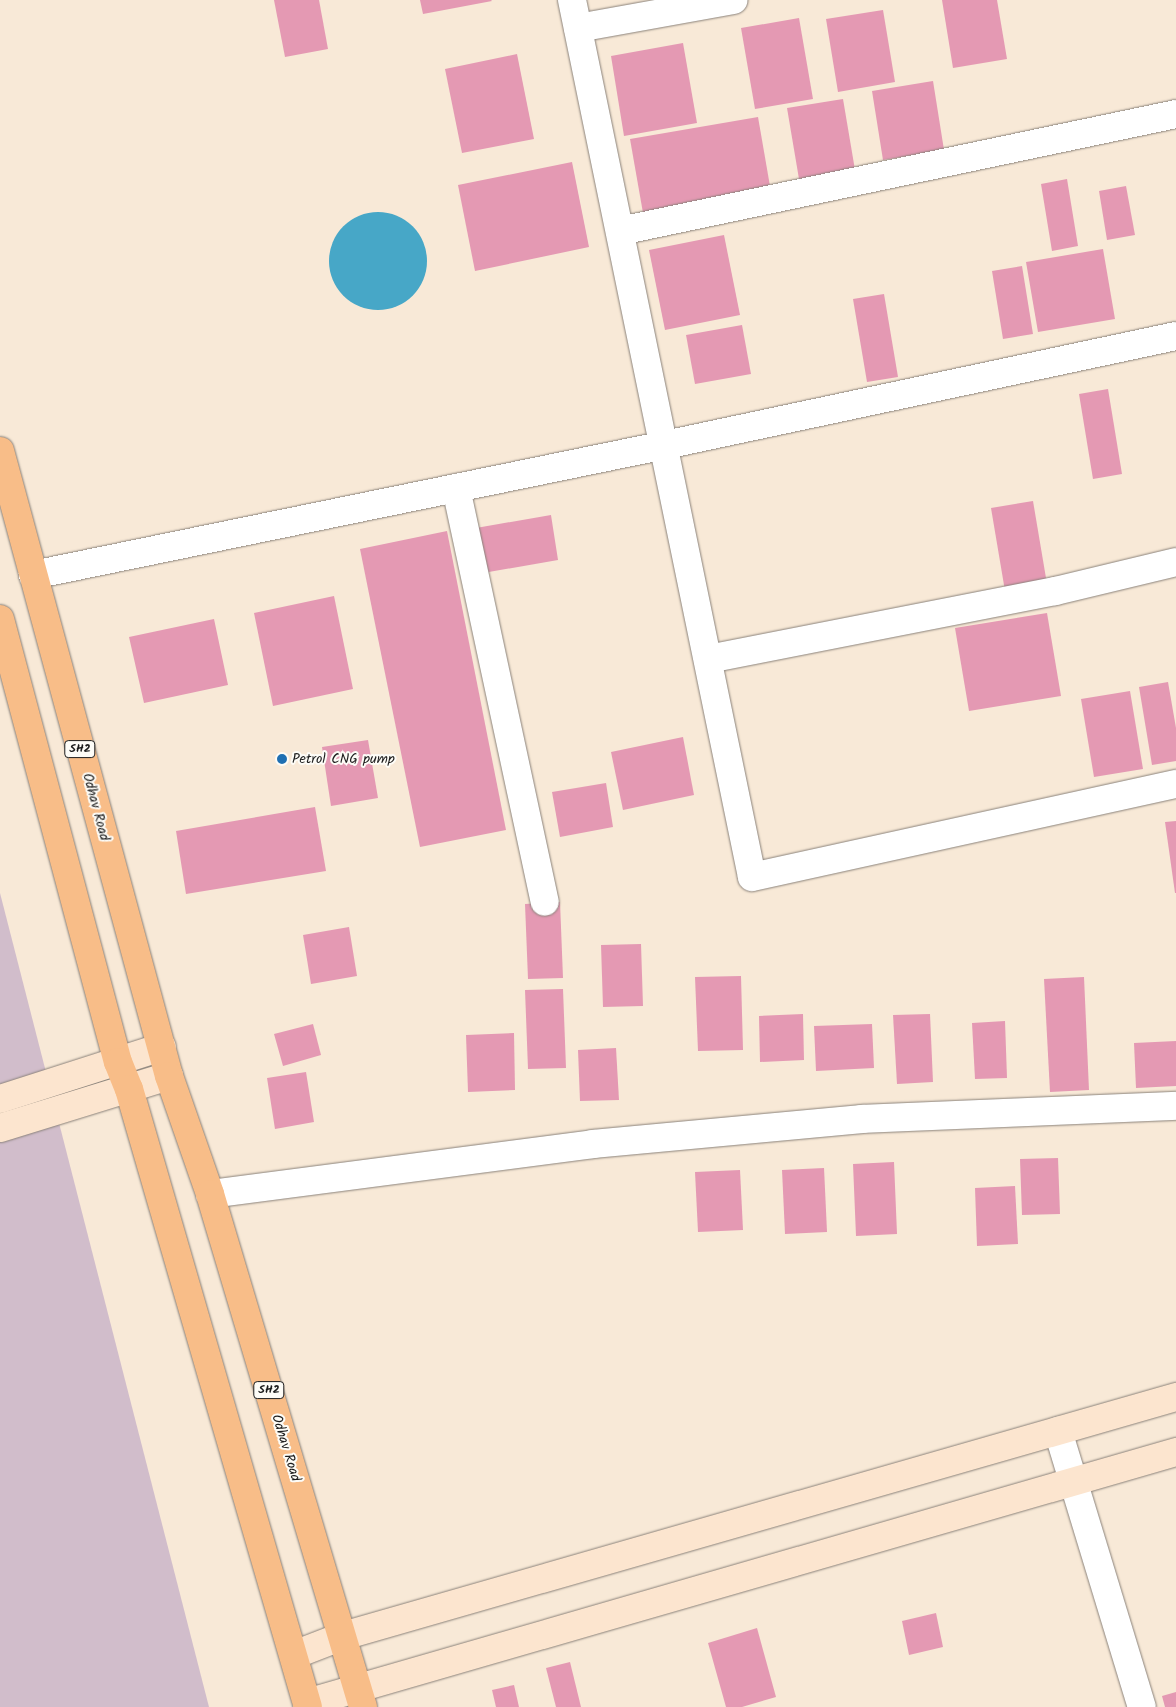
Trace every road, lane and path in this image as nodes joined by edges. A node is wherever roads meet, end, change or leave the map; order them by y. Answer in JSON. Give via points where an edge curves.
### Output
{"nodes":[{"id":1,"x":572,"y":0,"type":"edge"},
{"id":2,"x":733,"y":0,"type":"edge"},
{"id":3,"x":578,"y":28,"type":"junction"},
{"id":4,"x":1176,"y":114,"type":"edge"},
{"id":5,"x":620,"y":231,"type":"junction"},
{"id":6,"x":1176,"y":336,"type":"edge"},
{"id":7,"x":665,"y":445,"type":"junction"},
{"id":8,"x":0,"y":451,"type":"edge"},
{"id":9,"x":456,"y":488,"type":"junction"},
{"id":10,"x":1176,"y":562,"type":"edge"},
{"id":11,"x":33,"y":574,"type":"junction"},
{"id":12,"x":0,"y":619,"type":"edge"},
{"id":13,"x":708,"y":659,"type":"junction"},
{"id":14,"x":1176,"y":784,"type":"edge"},
{"id":15,"x":545,"y":902,"type":"dead end"},
{"id":16,"x":162,"y":1047,"type":"junction"},
{"id":17,"x":118,"y":1062,"type":"junction"},
{"id":18,"x":169,"y":1076,"type":"junction"},
{"id":19,"x":129,"y":1089,"type":"junction"},
{"id":20,"x":0,"y":1100,"type":"edge"},
{"id":21,"x":1176,"y":1106,"type":"edge"},
{"id":22,"x":0,"y":1128,"type":"edge"},
{"id":23,"x":210,"y":1194,"type":"junction"},
{"id":24,"x":1176,"y":1397,"type":"edge"},
{"id":25,"x":1058,"y":1431,"type":"junction"},
{"id":26,"x":1176,"y":1452,"type":"edge"},
{"id":27,"x":1074,"y":1481,"type":"junction"},
{"id":28,"x":343,"y":1636,"type":"junction"},
{"id":29,"x":294,"y":1655,"type":"junction"},
{"id":30,"x":361,"y":1697,"type":"edge"},
{"id":31,"x":307,"y":1705,"type":"edge"},
{"id":32,"x":1142,"y":1707,"type":"edge"}],
"edges":[{"from":1,"to":3,"type":"street"},
{"from":2,"to":3,"type":"street"},
{"from":3,"to":5,"type":"street"},
{"from":4,"to":5,"type":"street"},
{"from":5,"to":7,"type":"street"},
{"from":6,"to":7,"type":"street"},
{"from":7,"to":9,"type":"street"},
{"from":7,"to":13,"type":"street"},
{"from":8,"to":11,"type":"main road","name":"Odhav Road","number":"SH2"},
{"from":9,"to":11,"type":"street"},
{"from":9,"to":15,"type":"street"},
{"from":10,"to":13,"type":"street","via":[[1055,591]]},
{"from":11,"to":16,"type":"main road","name":"Odhav Road","number":"SH2"},
{"from":12,"to":17,"type":"main road"},
{"from":13,"to":14,"type":"street","via":[[752,877]]},
{"from":16,"to":17,"type":"street"},
{"from":16,"to":18,"type":"main road","number":"SH2"},
{"from":17,"to":19,"type":"main road"},
{"from":17,"to":20,"type":"street"},
{"from":18,"to":19,"type":"street"},
{"from":18,"to":23,"type":"main road","name":"Odhav Road","number":"SH2"},
{"from":19,"to":22,"type":"street"},
{"from":19,"to":29,"type":"main road"},
{"from":21,"to":23,"type":"street","via":[[805,1125],[593,1144]]},
{"from":23,"to":28,"type":"main road","name":"Odhav Road","number":"SH2"},
{"from":24,"to":25,"type":"street"},
{"from":25,"to":27,"type":"street"},
{"from":25,"to":28,"type":"street"},
{"from":26,"to":27,"type":"street"},
{"from":27,"to":30,"type":"street"},
{"from":27,"to":32,"type":"street"},
{"from":28,"to":29,"type":"street"},
{"from":28,"to":30,"type":"main road","name":"Odhav Road","number":"SH2"},
{"from":29,"to":31,"type":"main road"},
{"from":30,"to":31,"type":"street"}]}
